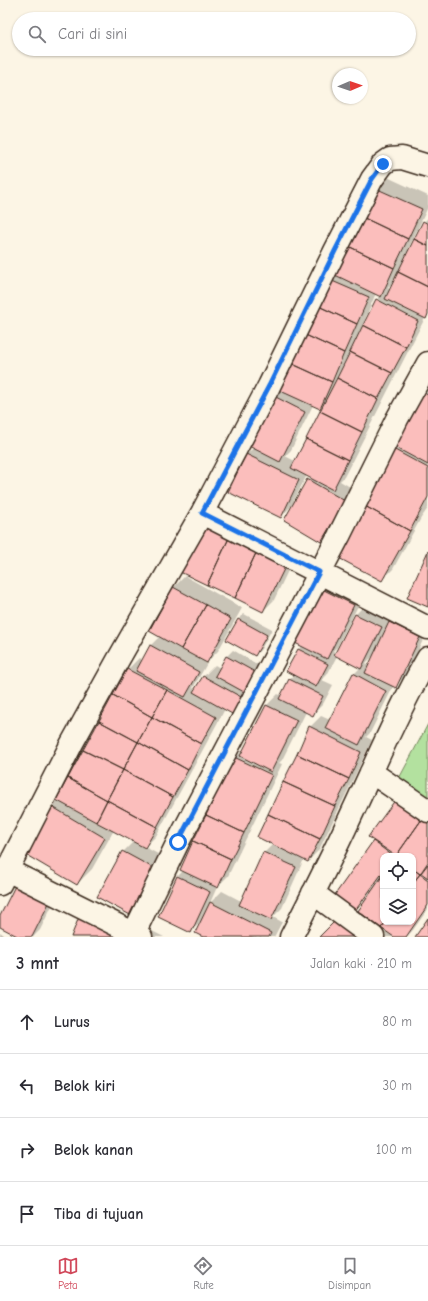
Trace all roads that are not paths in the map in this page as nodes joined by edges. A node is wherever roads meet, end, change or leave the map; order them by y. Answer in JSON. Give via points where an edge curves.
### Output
{"nodes":[{"id":1,"x":428,"y":166,"type":"edge"},
{"id":2,"x":428,"y":363,"type":"edge"},
{"id":3,"x":202,"y":513,"type":"junction"},
{"id":4,"x":319,"y":572,"type":"junction"},
{"id":5,"x":428,"y":628,"type":"edge"},
{"id":6,"x":428,"y":658,"type":"edge"},
{"id":7,"x":371,"y":772,"type":"junction"},
{"id":8,"x":428,"y":811,"type":"edge"},
{"id":9,"x":4,"y":877,"type":"edge"},
{"id":10,"x":313,"y":893,"type":"junction"},
{"id":11,"x":136,"y":936,"type":"edge"},
{"id":12,"x":291,"y":937,"type":"edge"},
{"id":13,"x":373,"y":937,"type":"edge"}],
"edges":[{"from":1,"to":3,"type":"street","via":[[402,158],[390,159],[372,179],[269,386]]},
{"from":2,"to":4,"type":"street"},
{"from":3,"to":4,"type":"street"},
{"from":3,"to":9,"type":"street","via":[[72,743]]},
{"from":4,"to":5,"type":"street"},
{"from":4,"to":11,"type":"street","via":[[178,842]]},
{"from":6,"to":7,"type":"street"},
{"from":7,"to":8,"type":"street"},
{"from":7,"to":10,"type":"street"},
{"from":9,"to":11,"type":"street"},
{"from":10,"to":12,"type":"street"},
{"from":10,"to":13,"type":"street"}]}
